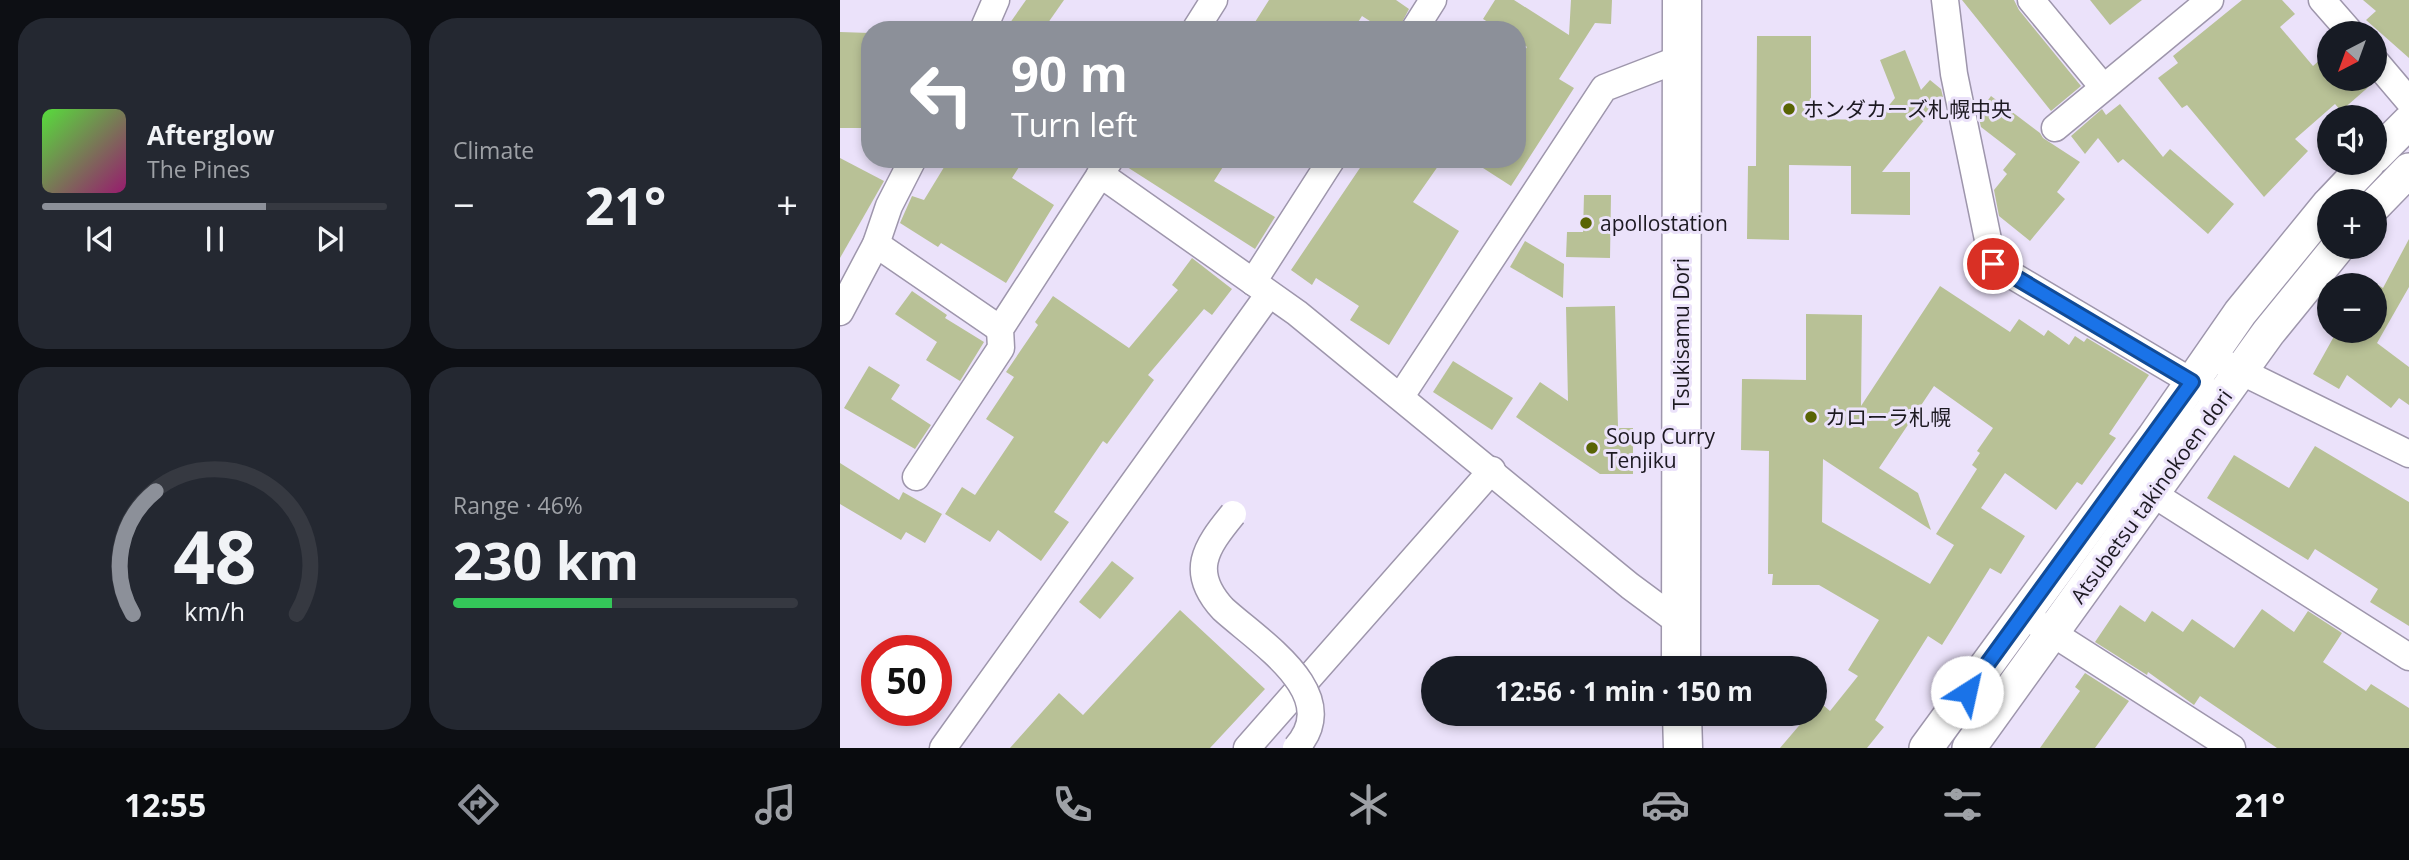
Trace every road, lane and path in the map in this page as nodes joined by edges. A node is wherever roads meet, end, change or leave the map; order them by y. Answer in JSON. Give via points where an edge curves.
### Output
{"nodes":[{"id":1,"x":996,"y":0,"type":"edge"},
{"id":2,"x":1214,"y":0,"type":"edge"},
{"id":3,"x":1433,"y":0,"type":"edge"},
{"id":4,"x":1682,"y":0,"type":"edge"},
{"id":5,"x":1945,"y":0,"type":"edge"},
{"id":6,"x":2031,"y":0,"type":"edge"},
{"id":7,"x":2210,"y":0,"type":"edge"},
{"id":8,"x":2322,"y":0,"type":"edge"},
{"id":9,"x":986,"y":21,"type":"edge"},
{"id":10,"x":1201,"y":21,"type":"edge"},
{"id":11,"x":1420,"y":21,"type":"edge"},
{"id":12,"x":2340,"y":21,"type":"edge"},
{"id":13,"x":1682,"y":58,"type":"junction"},
{"id":14,"x":2387,"y":84,"type":"edge"},
{"id":15,"x":2103,"y":87,"type":"junction"},
{"id":16,"x":2407,"y":123,"type":"edge"},
{"id":17,"x":2054,"y":128,"type":"dead end"},
{"id":18,"x":2387,"y":144,"type":"edge"},
{"id":19,"x":908,"y":168,"type":"edge"},
{"id":20,"x":1104,"y":168,"type":"edge"},
{"id":21,"x":1106,"y":168,"type":"edge"},
{"id":22,"x":1327,"y":168,"type":"edge"},
{"id":23,"x":2409,"y":170,"type":"edge"},
{"id":24,"x":2357,"y":175,"type":"edge"},
{"id":25,"x":2344,"y":189,"type":"edge"},
{"id":26,"x":2387,"y":193,"type":"edge"},
{"id":27,"x":2317,"y":219,"type":"edge"},
{"id":28,"x":876,"y":244,"type":"junction"},
{"id":29,"x":2329,"y":259,"type":"edge"},
{"id":30,"x":1261,"y":288,"type":"junction"},
{"id":31,"x":840,"y":312,"type":"edge"},
{"id":32,"x":1000,"y":329,"type":"junction"},
{"id":33,"x":2201,"y":368,"type":"junction"},
{"id":34,"x":2241,"y":372,"type":"junction"},
{"id":35,"x":1401,"y":396,"type":"junction"},
{"id":36,"x":2221,"y":399,"type":"junction"},
{"id":37,"x":2409,"y":454,"type":"edge"},
{"id":38,"x":1492,"y":470,"type":"junction"},
{"id":39,"x":2125,"y":475,"type":"junction"},
{"id":40,"x":916,"y":477,"type":"dead end"},
{"id":41,"x":2154,"y":494,"type":"junction"},
{"id":42,"x":1237,"y":509,"type":"dead end"},
{"id":43,"x":2022,"y":614,"type":"junction"},
{"id":44,"x":1680,"y":623,"type":"junction"},
{"id":45,"x":2052,"y":634,"type":"junction"},
{"id":46,"x":1681,"y":656,"type":"edge"},
{"id":47,"x":2409,"y":657,"type":"edge"},
{"id":48,"x":1682,"y":726,"type":"edge"},
{"id":49,"x":943,"y":748,"type":"edge"},
{"id":50,"x":1247,"y":748,"type":"edge"},
{"id":51,"x":1296,"y":748,"type":"edge"},
{"id":52,"x":1683,"y":748,"type":"edge"},
{"id":53,"x":1926,"y":748,"type":"edge"},
{"id":54,"x":1969,"y":748,"type":"edge"},
{"id":55,"x":2232,"y":748,"type":"edge"}],
"edges":[{"from":1,"to":9,"type":"street"},
{"from":2,"to":10,"type":"street"},
{"from":3,"to":11,"type":"street"},
{"from":4,"to":13,"type":"highway","name":"Tsukisamu Dori"},
{"from":5,"to":33,"type":"street","via":[[1954,75],[1993,264]]},
{"from":6,"to":15,"type":"street"},
{"from":7,"to":15,"type":"street"},
{"from":8,"to":12,"type":"street"},
{"from":13,"to":35,"type":"street","via":[[1604,88]]},
{"from":13,"to":44,"type":"highway","name":"Tsukisamu Dori"},
{"from":14,"to":16,"type":"street"},
{"from":15,"to":17,"type":"street"},
{"from":16,"to":18,"type":"main road"},
{"from":19,"to":28,"type":"street"},
{"from":20,"to":32,"type":"street"},
{"from":21,"to":30,"type":"street"},
{"from":22,"to":30,"type":"street"},
{"from":23,"to":26,"type":"main road"},
{"from":24,"to":25,"type":"main road","name":"Atsubetsu takinokoen dori"},
{"from":27,"to":33,"type":"main road","name":"Atsubetsu takinokoen dori"},
{"from":28,"to":31,"type":"street"},
{"from":28,"to":32,"type":"street"},
{"from":29,"to":34,"type":"main road","name":"Atsubetsu takinokoen dori"},
{"from":30,"to":35,"type":"street"},
{"from":30,"to":49,"type":"street"},
{"from":32,"to":40,"type":"street","via":[[1000,348]]},
{"from":33,"to":34,"type":"street"},
{"from":33,"to":36,"type":"street"},
{"from":33,"to":39,"type":"main road","name":"Atsubetsu takinokoen dori"},
{"from":34,"to":36,"type":"main road","name":"Atsubetsu takinokoen dori"},
{"from":34,"to":37,"type":"street"},
{"from":35,"to":38,"type":"street"},
{"from":36,"to":41,"type":"main road","name":"Atsubetsu takinokoen dori"},
{"from":38,"to":44,"type":"street"},
{"from":38,"to":50,"type":"street"},
{"from":39,"to":41,"type":"street"},
{"from":39,"to":43,"type":"main road","name":"Atsubetsu takinokoen dori"},
{"from":41,"to":45,"type":"main road","name":"Atsubetsu takinokoen dori"},
{"from":41,"to":47,"type":"street"},
{"from":42,"to":51,"type":"street","bridge":true,"via":[[1212,539],[1202,572],[1218,604],[1304,685],[1312,706],[1311,725]]},
{"from":43,"to":45,"type":"street"},
{"from":43,"to":53,"type":"main road","name":"Atsubetsu takinokoen dori"},
{"from":44,"to":46,"type":"highway","name":"Tsukisamu Dori"},
{"from":45,"to":54,"type":"main road","name":"Atsubetsu takinokoen dori"},
{"from":45,"to":55,"type":"street"},
{"from":48,"to":52,"type":"highway"}]}
